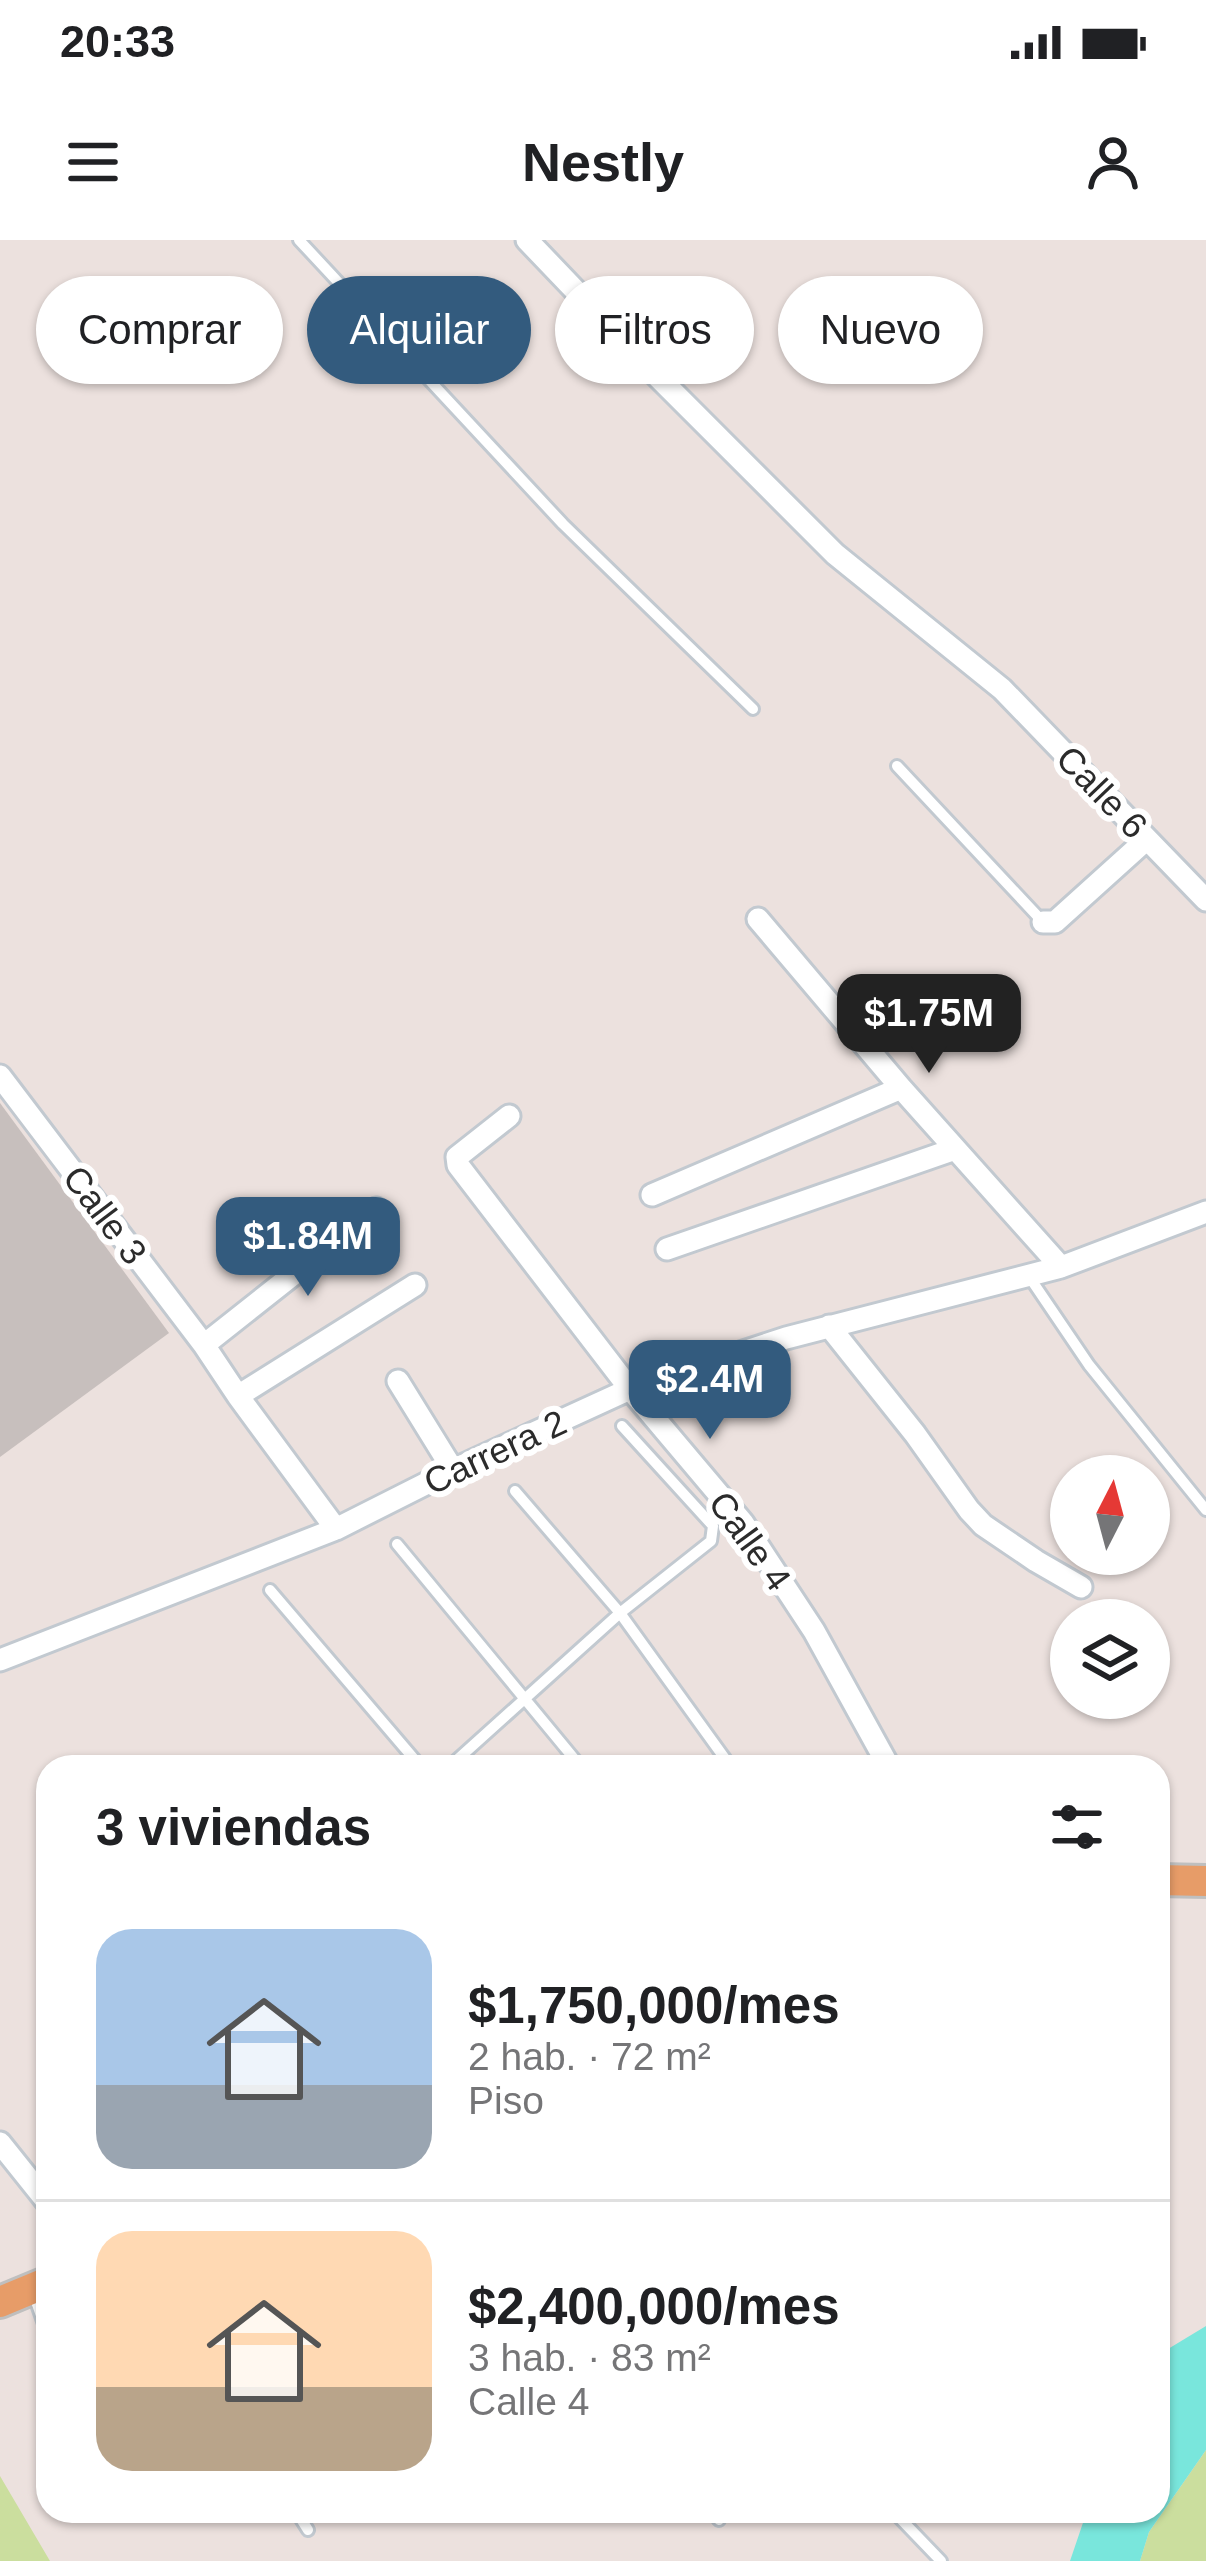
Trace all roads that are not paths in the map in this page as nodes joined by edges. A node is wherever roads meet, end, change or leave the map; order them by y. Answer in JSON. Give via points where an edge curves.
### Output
{"nodes":[{"id":1,"x":299,"y":240,"type":"edge"},
{"id":2,"x":527,"y":240,"type":"edge"},
{"id":3,"x":753,"y":709,"type":"dead end"},
{"id":4,"x":897,"y":766,"type":"dead end"},
{"id":5,"x":1147,"y":839,"type":"junction"},
{"id":6,"x":1206,"y":900,"type":"edge"},
{"id":7,"x":758,"y":919,"type":"dead end"},
{"id":8,"x":1043,"y":922,"type":"joint"},
{"id":9,"x":0,"y":1076,"type":"edge"},
{"id":10,"x":901,"y":1088,"type":"junction"},
{"id":11,"x":509,"y":1116,"type":"dead end"},
{"id":12,"x":956,"y":1149,"type":"junction"},
{"id":13,"x":652,"y":1195,"type":"dead end"},
{"id":14,"x":376,"y":1209,"type":"dead end"},
{"id":15,"x":1206,"y":1212,"type":"edge"},
{"id":16,"x":667,"y":1249,"type":"dead end"},
{"id":17,"x":1061,"y":1267,"type":"junction"},
{"id":18,"x":1028,"y":1275,"type":"junction"},
{"id":19,"x":415,"y":1285,"type":"dead end"},
{"id":20,"x":829,"y":1326,"type":"junction"},
{"id":21,"x":204,"y":1346,"type":"junction"},
{"id":22,"x":398,"y":1381,"type":"dead end"},
{"id":23,"x":630,"y":1389,"type":"junction"},
{"id":24,"x":238,"y":1396,"type":"junction"},
{"id":25,"x":622,"y":1426,"type":"dead end"},
{"id":26,"x":453,"y":1470,"type":"junction"},
{"id":27,"x":514,"y":1491,"type":"dead end"},
{"id":28,"x":1206,"y":1510,"type":"edge"},
{"id":29,"x":336,"y":1528,"type":"junction"},
{"id":30,"x":398,"y":1544,"type":"dead end"},
{"id":31,"x":1081,"y":1587,"type":"dead end"},
{"id":32,"x":270,"y":1590,"type":"dead end"},
{"id":33,"x":620,"y":1613,"type":"junction"},
{"id":34,"x":0,"y":1660,"type":"edge"},
{"id":35,"x":524,"y":1698,"type":"junction"},
{"id":36,"x":411,"y":1755,"type":"edge"},
{"id":37,"x":462,"y":1755,"type":"edge"},
{"id":38,"x":571,"y":1755,"type":"edge"},
{"id":39,"x":721,"y":1755,"type":"edge"},
{"id":40,"x":882,"y":1755,"type":"edge"},
{"id":41,"x":1170,"y":1880,"type":"edge"},
{"id":42,"x":1206,"y":1881,"type":"edge"},
{"id":43,"x":0,"y":2143,"type":"edge"},
{"id":44,"x":36,"y":2188,"type":"edge"},
{"id":45,"x":36,"y":2287,"type":"edge"},
{"id":46,"x":0,"y":2302,"type":"edge"},
{"id":47,"x":304,"y":2523,"type":"edge"},
{"id":48,"x":905,"y":2523,"type":"edge"},
{"id":49,"x":308,"y":2530,"type":"dead end"},
{"id":50,"x":941,"y":2561,"type":"edge"}],
"edges":[{"from":1,"to":3,"type":"lane","via":[[563,524]]},
{"from":2,"to":5,"type":"street","name":"Calle 6","via":[[835,554],[998,685]]},
{"from":4,"to":8,"type":"lane"},
{"from":5,"to":6,"type":"street","name":"Calle 6"},
{"from":5,"to":8,"type":"street","via":[[1055,922]]},
{"from":7,"to":10,"type":"street"},
{"from":9,"to":21,"type":"street","name":"Calle 3"},
{"from":10,"to":12,"type":"street"},
{"from":10,"to":13,"type":"street"},
{"from":11,"to":23,"type":"street","name":"Calle 4","via":[[456,1161]]},
{"from":12,"to":16,"type":"street"},
{"from":12,"to":17,"type":"street"},
{"from":14,"to":21,"type":"street"},
{"from":15,"to":17,"type":"street","name":"Carrera 2"},
{"from":17,"to":18,"type":"street","name":"Carrera 2"},
{"from":18,"to":20,"type":"street","name":"Carrera 2"},
{"from":18,"to":28,"type":"lane"},
{"from":19,"to":24,"type":"street"},
{"from":20,"to":23,"type":"street","name":"Carrera 2"},
{"from":20,"to":31,"type":"street","via":[[983,1525]]},
{"from":21,"to":24,"type":"street","name":"Calle 3"},
{"from":22,"to":26,"type":"street"},
{"from":23,"to":26,"type":"street","name":"Carrera 2"},
{"from":23,"to":40,"type":"street","name":"Calle 4","via":[[743,1523]]},
{"from":24,"to":29,"type":"street","name":"Calle 3"},
{"from":25,"to":33,"type":"lane","via":[[714,1533]]},
{"from":26,"to":29,"type":"street","name":"Carrera 2"},
{"from":27,"to":33,"type":"lane"},
{"from":29,"to":34,"type":"street","name":"Carrera 2"},
{"from":30,"to":35,"type":"lane"},
{"from":32,"to":36,"type":"lane"},
{"from":33,"to":35,"type":"lane"},
{"from":33,"to":39,"type":"lane"},
{"from":35,"to":37,"type":"lane"},
{"from":35,"to":38,"type":"lane"},
{"from":41,"to":42,"type":"main road"},
{"from":43,"to":44,"type":"street"},
{"from":45,"to":46,"type":"main road"},
{"from":47,"to":49,"type":"lane"},
{"from":48,"to":50,"type":"lane"}]}
